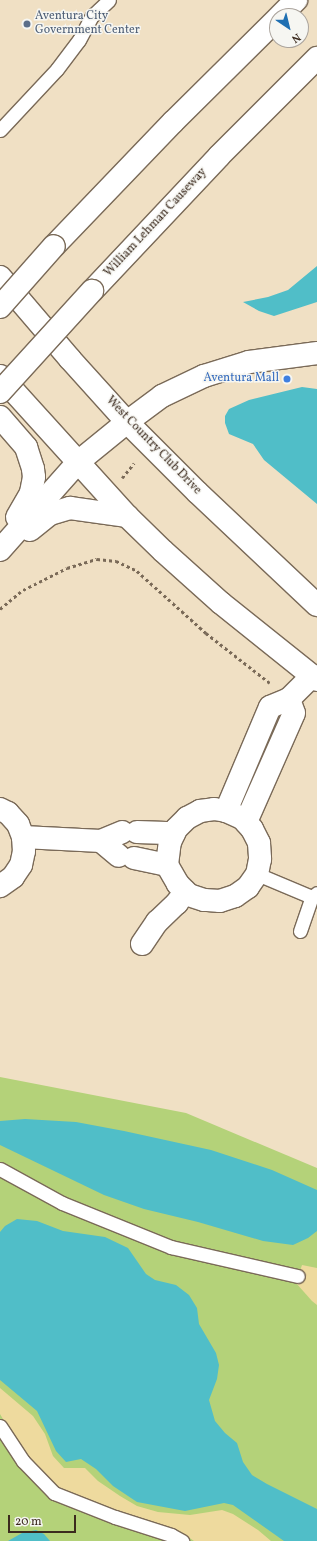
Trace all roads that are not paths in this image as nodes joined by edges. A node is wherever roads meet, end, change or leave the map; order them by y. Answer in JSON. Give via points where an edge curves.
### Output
{"nodes":[{"id":1,"x":109,"y":0,"type":"edge"},
{"id":2,"x":296,"y":0,"type":"edge"},
{"id":3,"x":288,"y":8,"type":"edge"},
{"id":4,"x":269,"y":27,"type":"edge"},
{"id":5,"x":317,"y":58,"type":"edge"},
{"id":6,"x":0,"y":130,"type":"edge"},
{"id":7,"x":0,"y":277,"type":"edge"},
{"id":8,"x":6,"y":298,"type":"edge"},
{"id":9,"x":317,"y":353,"type":"edge"},
{"id":10,"x":0,"y":376,"type":"edge"},
{"id":11,"x":0,"y":392,"type":"edge"},
{"id":12,"x":0,"y":416,"type":"edge"},
{"id":13,"x":127,"y":422,"type":"junction"},
{"id":14,"x":78,"y":462,"type":"junction"},
{"id":15,"x":127,"y":516,"type":"junction"},
{"id":16,"x":0,"y":543,"type":"edge"},
{"id":17,"x":0,"y":550,"type":"edge"},
{"id":18,"x":0,"y":555,"type":"edge"},
{"id":19,"x":317,"y":605,"type":"edge"},
{"id":20,"x":315,"y":676,"type":"edge"},
{"id":21,"x":289,"y":698,"type":"junction"},
{"id":22,"x":0,"y":808,"type":"edge"},
{"id":23,"x":226,"y":811,"type":"junction"},
{"id":24,"x":246,"y":822,"type":"junction"},
{"id":25,"x":174,"y":833,"type":"junction"},
{"id":26,"x":23,"y":837,"type":"junction"},
{"id":27,"x":101,"y":841,"type":"junction"},
{"id":28,"x":167,"y":865,"type":"junction"},
{"id":29,"x":256,"y":874,"type":"junction"},
{"id":30,"x":0,"y":886,"type":"edge"},
{"id":31,"x":185,"y":891,"type":"junction"},
{"id":32,"x":315,"y":895,"type":"edge"},
{"id":33,"x":300,"y":931,"type":"dead end"},
{"id":34,"x":142,"y":944,"type":"dead end"},
{"id":35,"x":0,"y":1169,"type":"edge"},
{"id":36,"x":298,"y":1276,"type":"dead end"},
{"id":37,"x":0,"y":1426,"type":"edge"},
{"id":38,"x":182,"y":1541,"type":"edge"}],
"edges":[{"from":1,"to":6,"type":"lane","via":[[92,16],[79,40],[40,90]]},
{"from":2,"to":3,"type":"main road"},
{"from":4,"to":8,"type":"main road","bridge":true,"via":[[173,122]]},
{"from":5,"to":11,"type":"main road","name":"William Lehman Causeway","bridge":true,"via":[[219,156]]},
{"from":7,"to":8,"type":"main road","name":"West Country Club Drive"},
{"from":8,"to":13,"type":"main road","name":"West Country Club Drive"},
{"from":9,"to":13,"type":"main road","via":[[248,362],[204,376],[162,396]]},
{"from":10,"to":14,"type":"main road"},
{"from":12,"to":16,"type":"main road","via":[[26,447],[34,477],[31,493]]},
{"from":13,"to":14,"type":"main road"},
{"from":13,"to":19,"type":"main road","name":"West Country Club Drive","via":[[208,503]]},
{"from":14,"to":15,"type":"main road"},
{"from":14,"to":17,"type":"main road"},
{"from":15,"to":18,"type":"main road","via":[[80,508],[63,509],[50,514]]},
{"from":15,"to":20,"type":"main road","via":[[198,584]]},
{"from":20,"to":21,"type":"main road"},
{"from":21,"to":23,"type":"main road","via":[[270,707]]},
{"from":21,"to":24,"type":"main road","via":[[294,713]]},
{"from":22,"to":26,"type":"main road","via":[[18,824]]},
{"from":23,"to":24,"type":"main road"},
{"from":23,"to":25,"type":"main road","via":[[200,811],[187,818]]},
{"from":24,"to":29,"type":"main road","via":[[259,843],[260,859]]},
{"from":25,"to":27,"type":"main road","via":[[129,832]]},
{"from":25,"to":28,"type":"main road"},
{"from":26,"to":27,"type":"main road"},
{"from":26,"to":30,"type":"main road","via":[[24,851],[20,865],[13,877]]},
{"from":27,"to":28,"type":"main road","via":[[127,857]]},
{"from":28,"to":31,"type":"main road"},
{"from":29,"to":31,"type":"main road","via":[[248,887],[235,896],[220,901],[204,900]]},
{"from":29,"to":32,"type":"lane"},
{"from":31,"to":34,"type":"main road","via":[[177,903],[157,922]]},
{"from":32,"to":33,"type":"lane"},
{"from":35,"to":36,"type":"lane","via":[[62,1203],[171,1247]]},
{"from":37,"to":38,"type":"lane","via":[[23,1461],[54,1493],[114,1517],[171,1534]]}]}
